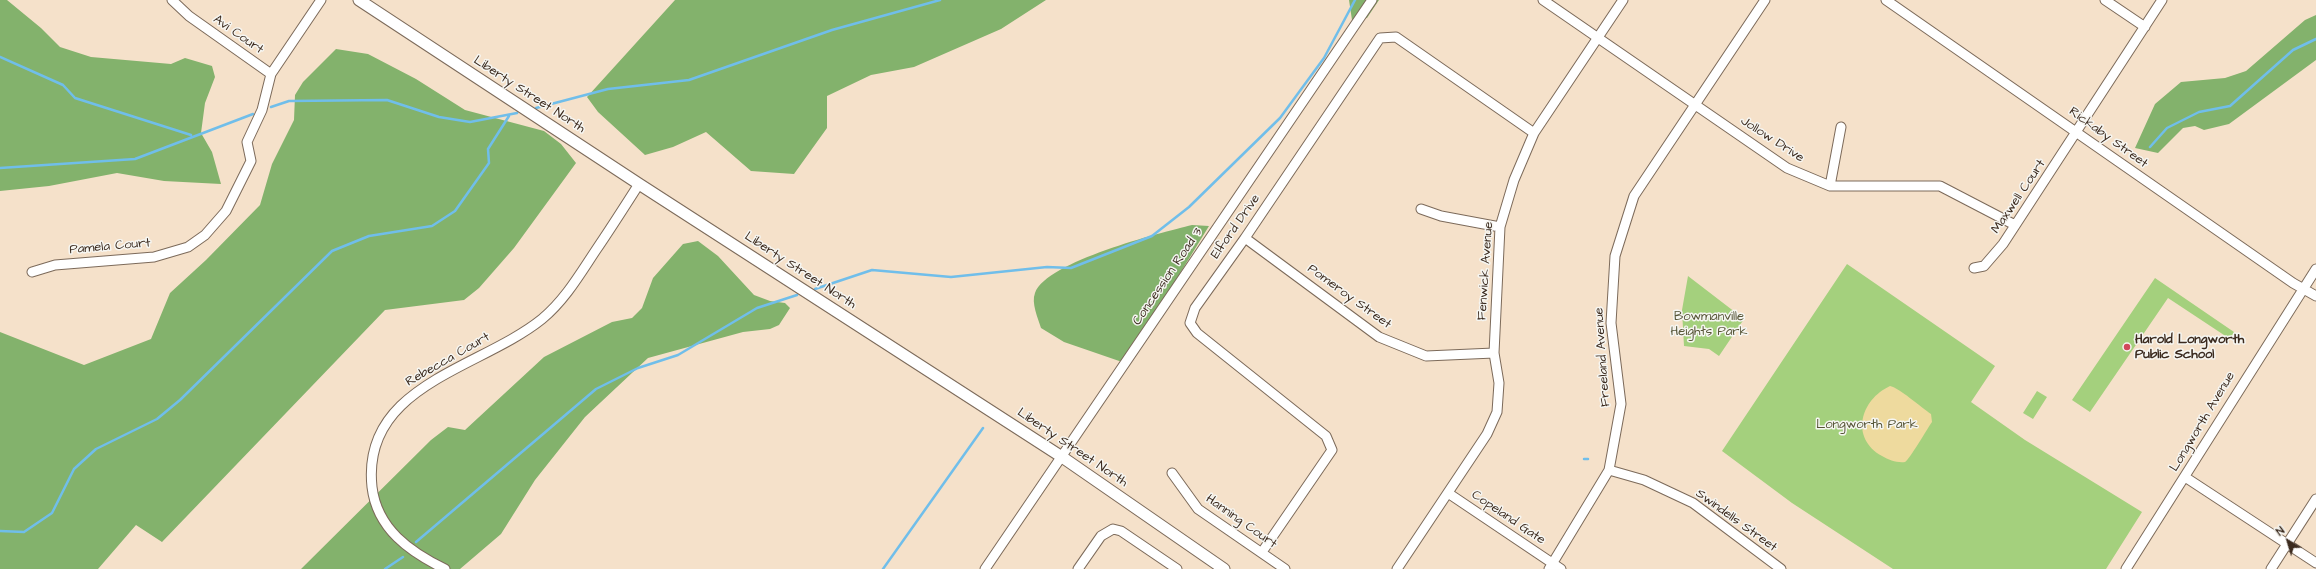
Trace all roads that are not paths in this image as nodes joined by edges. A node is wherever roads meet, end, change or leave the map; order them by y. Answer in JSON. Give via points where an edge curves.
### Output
{"nodes":[{"id":1,"x":172,"y":0,"type":"edge"},
{"id":2,"x":321,"y":0,"type":"edge"},
{"id":3,"x":359,"y":0,"type":"edge"},
{"id":4,"x":1372,"y":0,"type":"edge"},
{"id":5,"x":1543,"y":0,"type":"edge"},
{"id":6,"x":1623,"y":0,"type":"edge"},
{"id":7,"x":1765,"y":0,"type":"edge"},
{"id":8,"x":1886,"y":0,"type":"edge"},
{"id":9,"x":2105,"y":0,"type":"edge"},
{"id":10,"x":2162,"y":0,"type":"edge"},
{"id":11,"x":2145,"y":27,"type":"junction"},
{"id":12,"x":1599,"y":38,"type":"junction"},
{"id":13,"x":271,"y":74,"type":"junction"},
{"id":14,"x":1695,"y":103,"type":"junction"},
{"id":15,"x":1841,"y":127,"type":"dead end"},
{"id":16,"x":2078,"y":132,"type":"junction"},
{"id":17,"x":1534,"y":133,"type":"junction"},
{"id":18,"x":639,"y":184,"type":"junction"},
{"id":19,"x":1830,"y":186,"type":"junction"},
{"id":20,"x":1421,"y":209,"type":"dead end"},
{"id":21,"x":2015,"y":225,"type":"junction"},
{"id":22,"x":1500,"y":227,"type":"junction"},
{"id":23,"x":1245,"y":238,"type":"junction"},
{"id":24,"x":1974,"y":268,"type":"dead end"},
{"id":25,"x":2316,"y":269,"type":"edge"},
{"id":26,"x":32,"y":272,"type":"dead end"},
{"id":27,"x":2303,"y":289,"type":"junction"},
{"id":28,"x":2316,"y":296,"type":"edge"},
{"id":29,"x":1494,"y":353,"type":"junction"},
{"id":30,"x":1062,"y":457,"type":"junction"},
{"id":31,"x":1609,"y":470,"type":"junction"},
{"id":32,"x":1172,"y":473,"type":"dead end"},
{"id":33,"x":2186,"y":477,"type":"junction"},
{"id":34,"x":1448,"y":493,"type":"junction"},
{"id":35,"x":2316,"y":499,"type":"edge"},
{"id":36,"x":2288,"y":543,"type":"junction"},
{"id":37,"x":1262,"y":552,"type":"junction"},
{"id":38,"x":2316,"y":563,"type":"edge"},
{"id":39,"x":1551,"y":566,"type":"edge"},
{"id":40,"x":444,"y":569,"type":"edge"},
{"id":41,"x":985,"y":569,"type":"edge"},
{"id":42,"x":1078,"y":569,"type":"edge"},
{"id":43,"x":1177,"y":569,"type":"edge"},
{"id":44,"x":1224,"y":569,"type":"edge"},
{"id":45,"x":1285,"y":569,"type":"edge"},
{"id":46,"x":1397,"y":569,"type":"edge"},
{"id":47,"x":1561,"y":569,"type":"edge"},
{"id":48,"x":1781,"y":569,"type":"edge"},
{"id":49,"x":2126,"y":569,"type":"edge"},
{"id":50,"x":2271,"y":569,"type":"edge"}],
"edges":[{"from":1,"to":13,"type":"street","name":"Avi Court","via":[[190,16]]},
{"from":2,"to":13,"type":"street","name":"Pamela Court"},
{"from":3,"to":18,"type":"main road","name":"Liberty Street North"},
{"from":4,"to":30,"type":"street","name":"Concession Road 3"},
{"from":5,"to":12,"type":"street","name":"Jollow Drive"},
{"from":6,"to":12,"type":"street","name":"Fenwick Avenue"},
{"from":7,"to":14,"type":"street","name":"Freeland Avenue"},
{"from":8,"to":16,"type":"street","name":"Rickaby Street"},
{"from":9,"to":11,"type":"street"},
{"from":10,"to":11,"type":"street","name":"Maxwell Court"},
{"from":11,"to":16,"type":"street","name":"Maxwell Court"},
{"from":12,"to":14,"type":"street","name":"Jollow Drive"},
{"from":12,"to":17,"type":"street","name":"Fenwick Avenue"},
{"from":13,"to":26,"type":"street","name":"Pamela Court","via":[[262,110],[247,142],[251,161],[226,211],[205,235],[188,247],[154,257],[55,265]]},
{"from":14,"to":19,"type":"street","name":"Jollow Drive","via":[[1787,168]]},
{"from":14,"to":31,"type":"street","name":"Freeland Avenue","via":[[1634,196],[1615,256],[1611,323],[1621,404]]},
{"from":15,"to":19,"type":"street"},
{"from":16,"to":21,"type":"street","name":"Maxwell Court"},
{"from":16,"to":27,"type":"street","name":"Rickaby Street"},
{"from":17,"to":22,"type":"street","name":"Fenwick Avenue","via":[[1514,180]]},
{"from":17,"to":23,"type":"street","name":"Elford Drive","via":[[1396,36],[1380,38]]},
{"from":18,"to":30,"type":"main road","name":"Liberty Street North"},
{"from":18,"to":40,"type":"street","name":"Rebecca Court","via":[[574,284],[555,307],[511,340],[409,397],[383,426],[373,452],[371,473],[372,490],[378,509],[403,545]]},
{"from":19,"to":21,"type":"street","name":"Jollow Drive","via":[[1940,186]]},
{"from":20,"to":22,"type":"street","via":[[1441,216]]},
{"from":21,"to":24,"type":"street","name":"Maxwell Court","via":[[1984,266]]},
{"from":22,"to":29,"type":"street","name":"Fenwick Avenue"},
{"from":23,"to":29,"type":"street","name":"Pomeroy Street","via":[[1379,337],[1426,356]]},
{"from":23,"to":37,"type":"street","name":"Elford Drive","via":[[1195,308],[1190,323],[1197,333],[1326,436],[1332,450]]},
{"from":25,"to":27,"type":"street","name":"Longworth Avenue"},
{"from":27,"to":28,"type":"street","name":"Rickaby Street"},
{"from":27,"to":33,"type":"street","name":"Longworth Avenue","via":[[2237,390]]},
{"from":29,"to":34,"type":"street","name":"Fenwick Avenue","via":[[1499,383],[1497,412],[1487,434]]},
{"from":30,"to":41,"type":"street","name":"Concession Road 3"},
{"from":30,"to":44,"type":"main road","name":"Liberty Street North"},
{"from":31,"to":39,"type":"street","name":"Freeland Avenue"},
{"from":31,"to":48,"type":"street","name":"Swindells Street","via":[[1644,480],[1693,503]]},
{"from":32,"to":37,"type":"street","name":"Hanning Court","via":[[1198,509]]},
{"from":33,"to":36,"type":"street"},
{"from":33,"to":49,"type":"street","name":"Longworth Avenue"},
{"from":34,"to":39,"type":"street","name":"Copeland Gate"},
{"from":34,"to":46,"type":"street"},
{"from":35,"to":36,"type":"street"},
{"from":36,"to":38,"type":"street"},
{"from":36,"to":50,"type":"street"},
{"from":37,"to":45,"type":"street","name":"Hanning Court"},
{"from":39,"to":47,"type":"street","name":"Copeland Gate"},
{"from":42,"to":43,"type":"street","via":[[1101,536],[1113,529],[1121,531]]}]}
